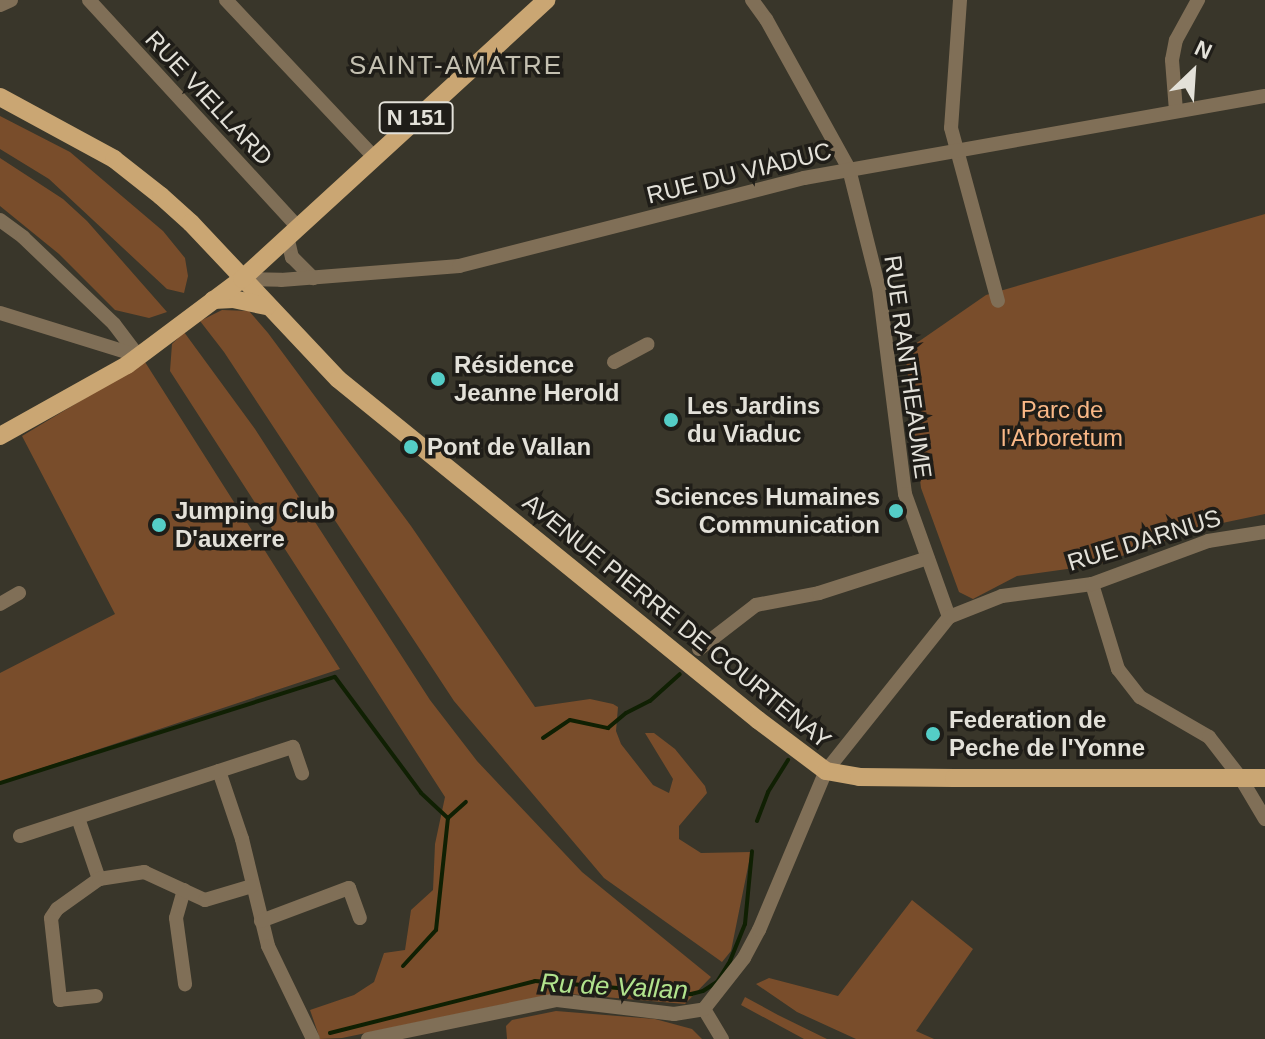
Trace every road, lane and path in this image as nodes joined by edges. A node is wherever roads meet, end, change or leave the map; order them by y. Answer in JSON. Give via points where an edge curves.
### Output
{"nodes":[{"id":1,"x":11,"y":0,"type":"edge"},
{"id":2,"x":89,"y":0,"type":"edge"},
{"id":3,"x":226,"y":0,"type":"edge"},
{"id":4,"x":546,"y":0,"type":"edge"},
{"id":5,"x":752,"y":0,"type":"edge"},
{"id":6,"x":960,"y":0,"type":"edge"},
{"id":7,"x":1198,"y":0,"type":"edge"},
{"id":8,"x":0,"y":5,"type":"edge"},
{"id":9,"x":1265,"y":96,"type":"edge"},
{"id":10,"x":0,"y":97,"type":"edge"},
{"id":11,"x":1176,"y":111,"type":"junction"},
{"id":12,"x":958,"y":148,"type":"junction"},
{"id":13,"x":373,"y":156,"type":"junction"},
{"id":14,"x":849,"y":169,"type":"junction"},
{"id":15,"x":0,"y":220,"type":"edge"},
{"id":16,"x":292,"y":231,"type":"junction"},
{"id":17,"x":313,"y":278,"type":"junction"},
{"id":18,"x":242,"y":279,"type":"junction"},
{"id":19,"x":213,"y":300,"type":"junction"},
{"id":20,"x":998,"y":301,"type":"dead end"},
{"id":21,"x":267,"y":306,"type":"junction"},
{"id":22,"x":0,"y":313,"type":"edge"},
{"id":23,"x":648,"y":344,"type":"dead end"},
{"id":24,"x":133,"y":361,"type":"junction"},
{"id":25,"x":614,"y":362,"type":"dead end"},
{"id":26,"x":0,"y":436,"type":"edge"},
{"id":27,"x":1265,"y":532,"type":"edge"},
{"id":28,"x":928,"y":558,"type":"junction"},
{"id":29,"x":1092,"y":584,"type":"junction"},
{"id":30,"x":19,"y":593,"type":"dead end"},
{"id":31,"x":0,"y":604,"type":"edge"},
{"id":32,"x":949,"y":617,"type":"junction"},
{"id":33,"x":699,"y":649,"type":"dead end"},
{"id":34,"x":219,"y":771,"type":"junction"},
{"id":35,"x":826,"y":771,"type":"junction"},
{"id":36,"x":302,"y":773,"type":"dead end"},
{"id":37,"x":1240,"y":777,"type":"junction"},
{"id":38,"x":1265,"y":778,"type":"edge"},
{"id":39,"x":78,"y":818,"type":"junction"},
{"id":40,"x":1265,"y":819,"type":"edge"},
{"id":41,"x":20,"y":836,"type":"dead end"},
{"id":42,"x":99,"y":879,"type":"junction"},
{"id":43,"x":252,"y":886,"type":"junction"},
{"id":44,"x":184,"y":890,"type":"junction"},
{"id":45,"x":360,"y":918,"type":"dead end"},
{"id":46,"x":261,"y":921,"type":"junction"},
{"id":47,"x":185,"y":984,"type":"dead end"},
{"id":48,"x":96,"y":996,"type":"dead end"},
{"id":49,"x":704,"y":1009,"type":"junction"},
{"id":50,"x":310,"y":1033,"type":"edge"},
{"id":51,"x":368,"y":1039,"type":"edge"},
{"id":52,"x":722,"y":1039,"type":"edge"}],
"edges":[{"from":1,"to":8,"type":"street"},
{"from":2,"to":16,"type":"street","name":"RUE VIELLARD"},
{"from":3,"to":13,"type":"street"},
{"from":4,"to":13,"type":"main road","number":"N 151"},
{"from":5,"to":14,"type":"street","name":"RUE RANTHEAUME"},
{"from":6,"to":12,"type":"street","via":[[951,128]]},
{"from":7,"to":11,"type":"street","via":[[1176,40],[1172,60]]},
{"from":9,"to":11,"type":"street","name":"RUE DU VIADUC"},
{"from":10,"to":18,"type":"main road","name":"AVENUE PIERRE DE COURTENAY","via":[[114,159],[191,223]]},
{"from":11,"to":12,"type":"street","name":"RUE DU VIADUC"},
{"from":12,"to":14,"type":"street","name":"RUE DU VIADUC"},
{"from":12,"to":20,"type":"street"},
{"from":13,"to":16,"type":"main road","number":"N 151"},
{"from":14,"to":17,"type":"street","name":"RUE DU VIADUC","via":[[459,266]]},
{"from":14,"to":28,"type":"street","name":"RUE RANTHEAUME","via":[[879,288],[905,494]]},
{"from":15,"to":24,"type":"street","via":[[114,324]]},
{"from":16,"to":17,"type":"street","via":[[297,266]]},
{"from":16,"to":18,"type":"main road","number":"N 151"},
{"from":17,"to":18,"type":"street","name":"RUE DU VIADUC"},
{"from":18,"to":19,"type":"main road","number":"N 151"},
{"from":18,"to":21,"type":"main road","name":"AVENUE PIERRE DE COURTENAY"},
{"from":19,"to":21,"type":"main road"},
{"from":19,"to":24,"type":"main road","number":"N 151"},
{"from":21,"to":35,"type":"main road","name":"AVENUE PIERRE DE COURTENAY","via":[[338,379]]},
{"from":22,"to":24,"type":"street"},
{"from":23,"to":25,"type":"street"},
{"from":24,"to":26,"type":"main road","number":"N 151"},
{"from":27,"to":29,"type":"street","name":"RUE DARNUS","via":[[1208,541]]},
{"from":28,"to":32,"type":"street","name":"RUE RANTHEAUME"},
{"from":28,"to":33,"type":"street","via":[[819,593],[756,605]]},
{"from":29,"to":32,"type":"street","name":"RUE DARNUS","via":[[1002,596]]},
{"from":29,"to":37,"type":"street","via":[[1118,669],[1140,697],[1209,737]]},
{"from":30,"to":31,"type":"street"},
{"from":32,"to":35,"type":"street","name":"RUE DARNUS"},
{"from":34,"to":36,"type":"street","via":[[293,747]]},
{"from":34,"to":39,"type":"street"},
{"from":34,"to":43,"type":"street"},
{"from":35,"to":37,"type":"main road","name":"AVENUE PIERRE DE COURTENAY","via":[[859,777]]},
{"from":35,"to":49,"type":"street","name":"RUE DARNUS","via":[[759,930]]},
{"from":37,"to":38,"type":"main road","name":"AVENUE PIERRE DE COURTENAY"},
{"from":37,"to":40,"type":"street"},
{"from":39,"to":41,"type":"street"},
{"from":39,"to":42,"type":"street"},
{"from":42,"to":44,"type":"street","via":[[144,872]]},
{"from":42,"to":48,"type":"street","via":[[51,918],[60,1000]]},
{"from":43,"to":44,"type":"street","via":[[205,900]]},
{"from":43,"to":46,"type":"street"},
{"from":44,"to":47,"type":"street","via":[[176,918]]},
{"from":45,"to":46,"type":"street","via":[[349,888]]},
{"from":46,"to":50,"type":"street"},
{"from":49,"to":51,"type":"street","via":[[674,1014],[557,1000]]},
{"from":49,"to":52,"type":"street"}]}
